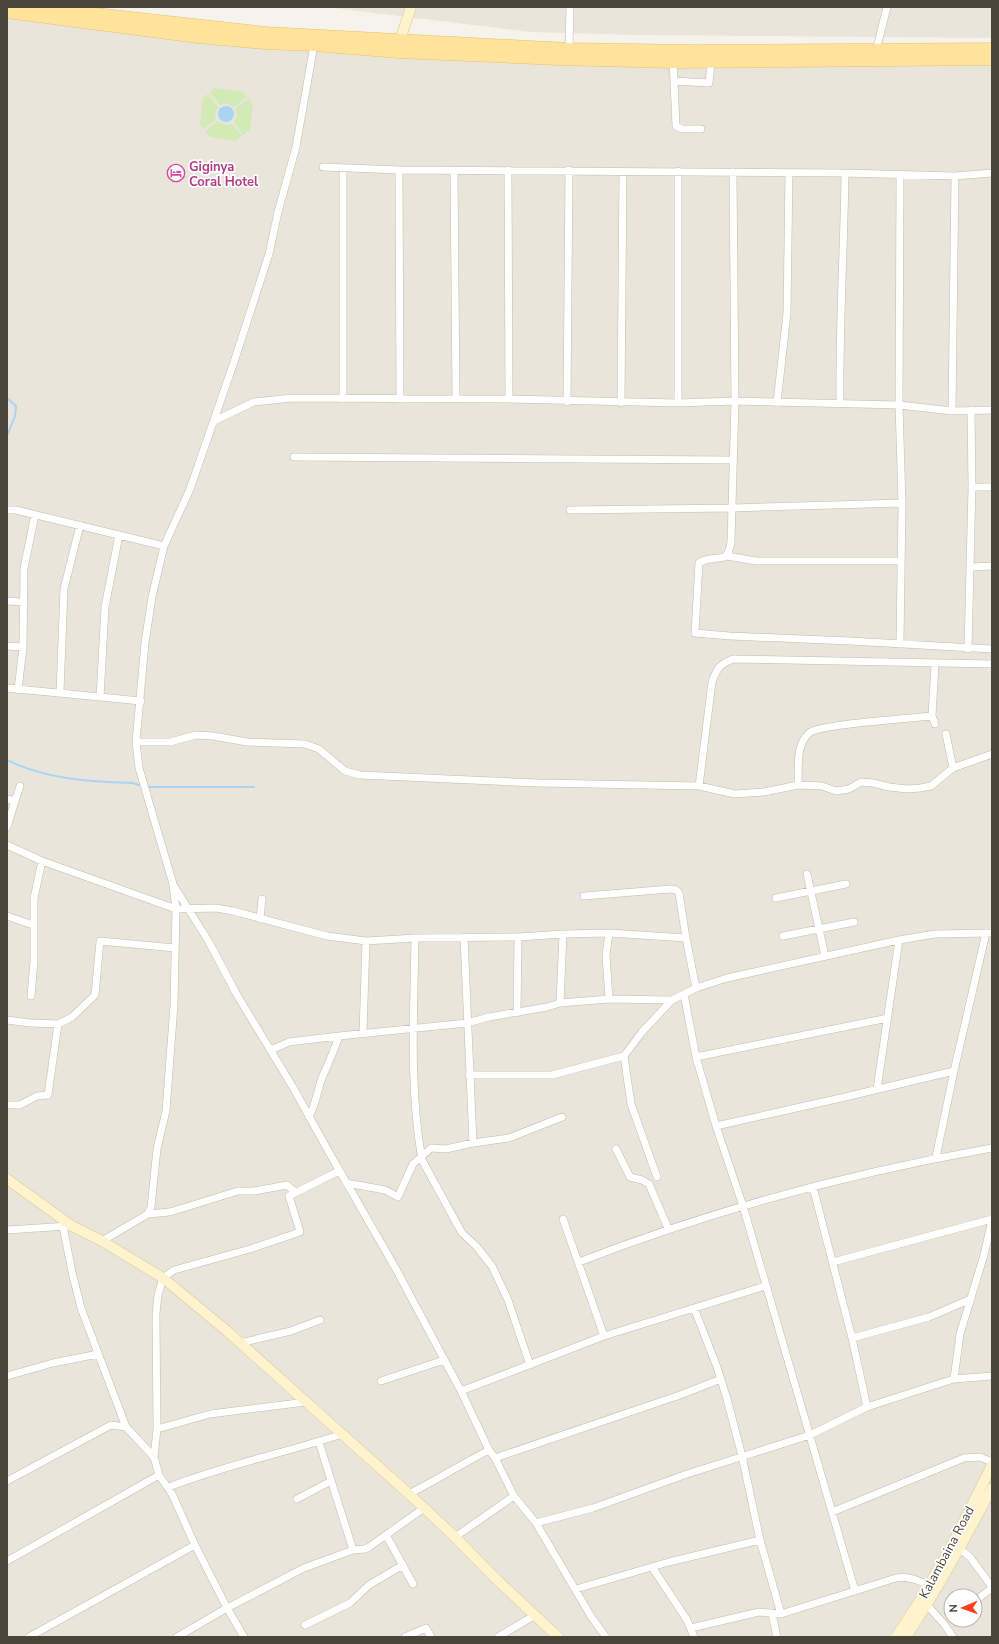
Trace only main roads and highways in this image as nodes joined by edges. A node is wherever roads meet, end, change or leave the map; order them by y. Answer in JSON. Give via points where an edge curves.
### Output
{"nodes":[{"id":1,"x":32,"y":7,"type":"edge"},
{"id":2,"x":7,"y":12,"type":"edge"},
{"id":3,"x":992,"y":49,"type":"edge"},
{"id":4,"x":992,"y":59,"type":"edge"}],
"edges":[{"from":1,"to":3,"type":"main road","via":[[266,33],[569,49]]},
{"from":2,"to":4,"type":"main road","via":[[198,37],[407,53],[673,62]]}]}
